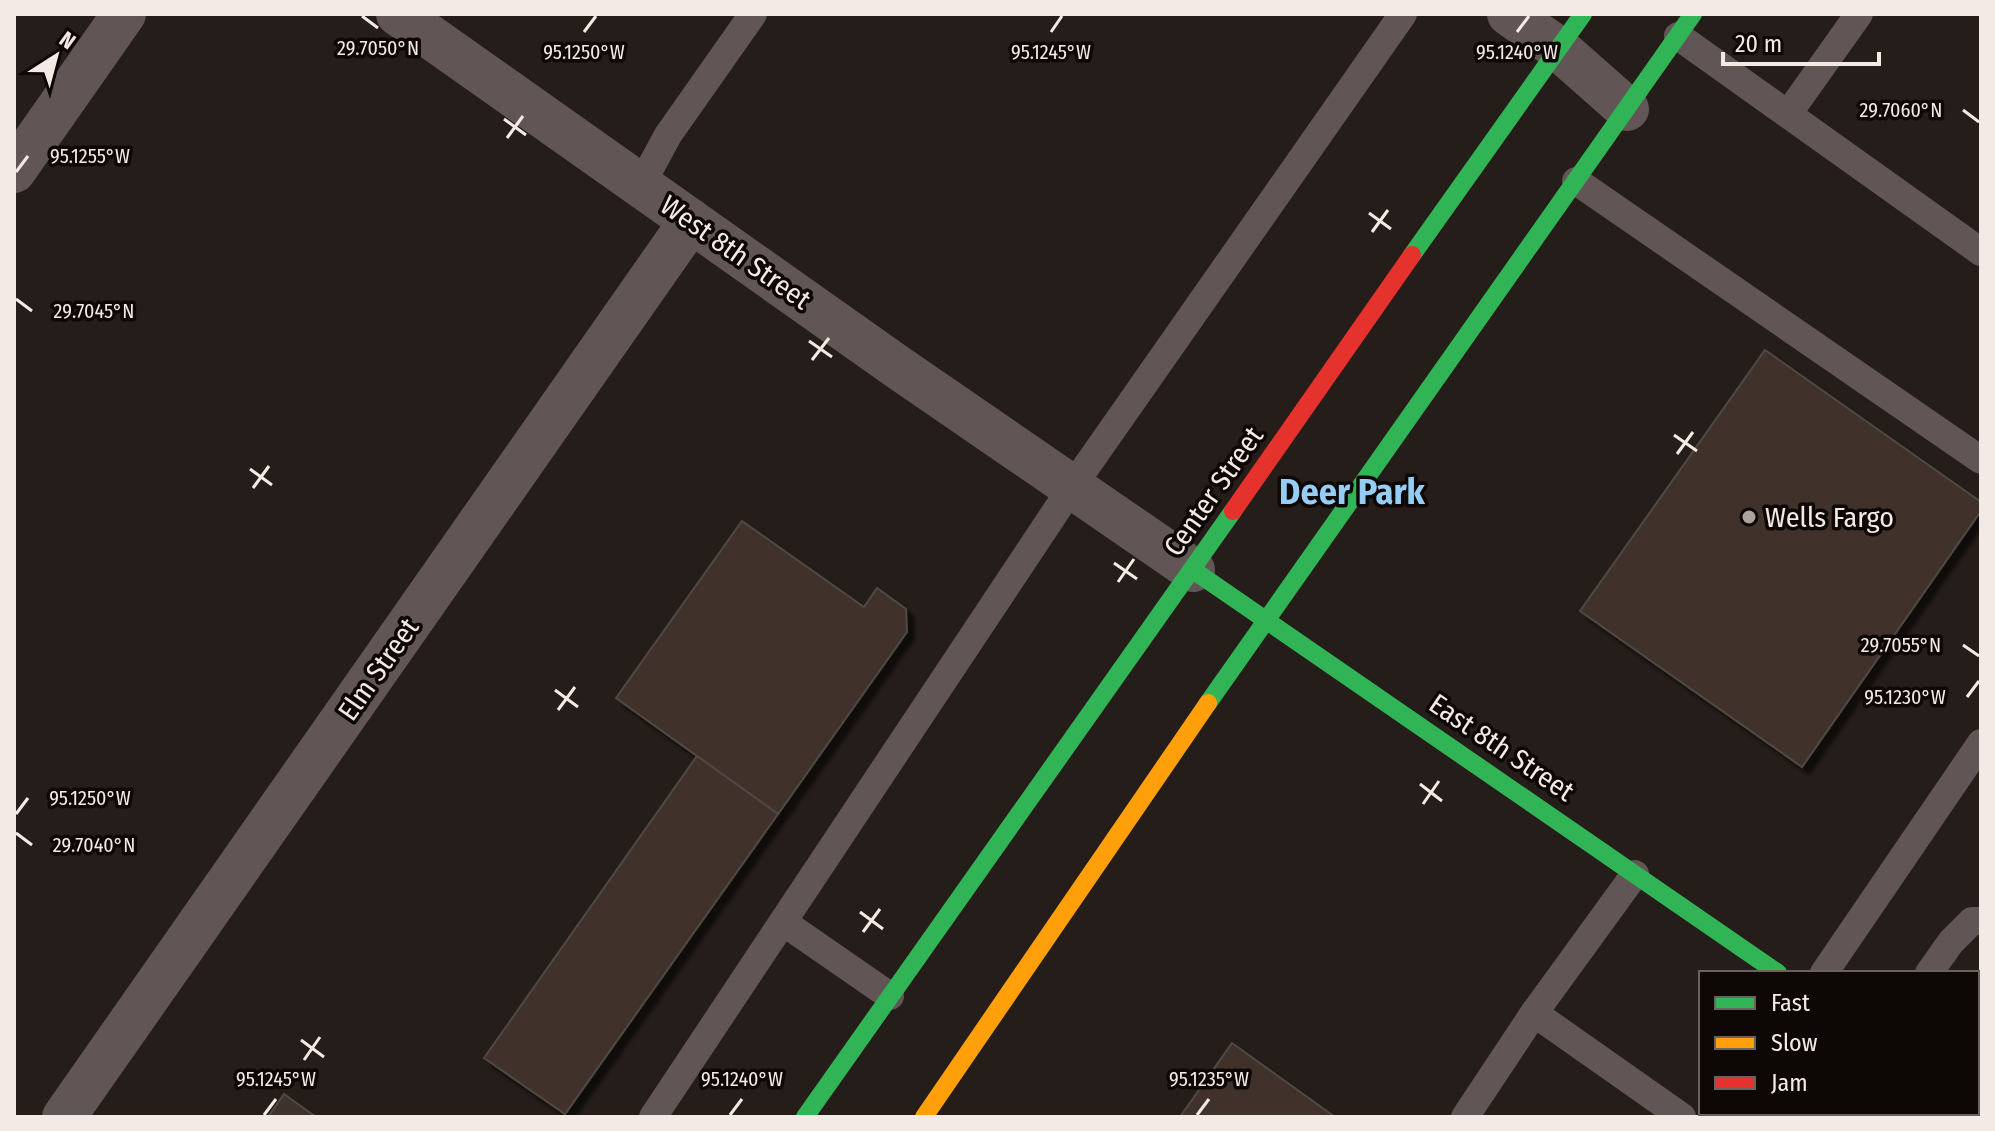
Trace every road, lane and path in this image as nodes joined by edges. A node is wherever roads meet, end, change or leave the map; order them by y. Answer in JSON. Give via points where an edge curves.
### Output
{"nodes":[{"id":1,"x":124,"y":14,"type":"edge"},
{"id":2,"x":398,"y":14,"type":"edge"},
{"id":3,"x":753,"y":14,"type":"edge"},
{"id":4,"x":1403,"y":14,"type":"edge"},
{"id":5,"x":1509,"y":14,"type":"edge"},
{"id":6,"x":1859,"y":14,"type":"edge"},
{"id":7,"x":1685,"y":25,"type":"edge"},
{"id":8,"x":1571,"y":31,"type":"edge"},
{"id":9,"x":1627,"y":109,"type":"junction"},
{"id":10,"x":1788,"y":114,"type":"junction"},
{"id":11,"x":14,"y":171,"type":"edge"},
{"id":12,"x":1576,"y":181,"type":"junction"},
{"id":13,"x":641,"y":185,"type":"junction"},
{"id":14,"x":691,"y":221,"type":"junction"},
{"id":15,"x":1981,"y":252,"type":"edge"},
{"id":16,"x":1981,"y":460,"type":"edge"},
{"id":17,"x":1072,"y":487,"type":"junction"},
{"id":18,"x":1193,"y":570,"type":"junction"},
{"id":19,"x":1266,"y":619,"type":"junction"},
{"id":20,"x":1981,"y":743,"type":"edge"},
{"id":21,"x":1635,"y":874,"type":"junction"},
{"id":22,"x":1981,"y":921,"type":"edge"},
{"id":23,"x":783,"y":922,"type":"junction"},
{"id":24,"x":1775,"y":971,"type":"edge"},
{"id":25,"x":1825,"y":971,"type":"edge"},
{"id":26,"x":1930,"y":971,"type":"edge"},
{"id":27,"x":890,"y":996,"type":"junction"},
{"id":28,"x":1534,"y":1013,"type":"junction"},
{"id":29,"x":64,"y":1117,"type":"edge"},
{"id":30,"x":653,"y":1117,"type":"edge"},
{"id":31,"x":805,"y":1117,"type":"edge"},
{"id":32,"x":924,"y":1117,"type":"edge"},
{"id":33,"x":1465,"y":1117,"type":"edge"},
{"id":34,"x":1682,"y":1117,"type":"edge"}],
"edges":[{"from":1,"to":11,"type":"street"},
{"from":2,"to":13,"type":"street","name":"West 8th Street"},
{"from":3,"to":13,"type":"lane","via":[[668,135]]},
{"from":4,"to":17,"type":"lane"},
{"from":5,"to":8,"type":"street"},
{"from":6,"to":10,"type":"lane"},
{"from":7,"to":9,"type":"main road"},
{"from":7,"to":10,"type":"lane"},
{"from":8,"to":9,"type":"street"},
{"from":8,"to":18,"type":"main road","name":"Center Street"},
{"from":9,"to":12,"type":"main road"},
{"from":10,"to":15,"type":"lane"},
{"from":12,"to":16,"type":"lane"},
{"from":12,"to":19,"type":"main road"},
{"from":13,"to":14,"type":"street","name":"West 8th Street"},
{"from":14,"to":17,"type":"street","name":"West 8th Street"},
{"from":14,"to":29,"type":"street","name":"Elm Street"},
{"from":17,"to":18,"type":"street","name":"West 8th Street"},
{"from":17,"to":23,"type":"lane"},
{"from":18,"to":19,"type":"main road","name":"East 8th Street"},
{"from":18,"to":27,"type":"main road","name":"Center Street"},
{"from":19,"to":21,"type":"main road","name":"East 8th Street"},
{"from":19,"to":32,"type":"main road"},
{"from":20,"to":25,"type":"lane"},
{"from":21,"to":24,"type":"main road","name":"East 8th Street"},
{"from":21,"to":28,"type":"lane"},
{"from":22,"to":26,"type":"lane","via":[[1972,921]]},
{"from":23,"to":27,"type":"lane"},
{"from":23,"to":30,"type":"lane"},
{"from":27,"to":31,"type":"main road","name":"Center Street"},
{"from":28,"to":33,"type":"lane"},
{"from":28,"to":34,"type":"lane"}]}
